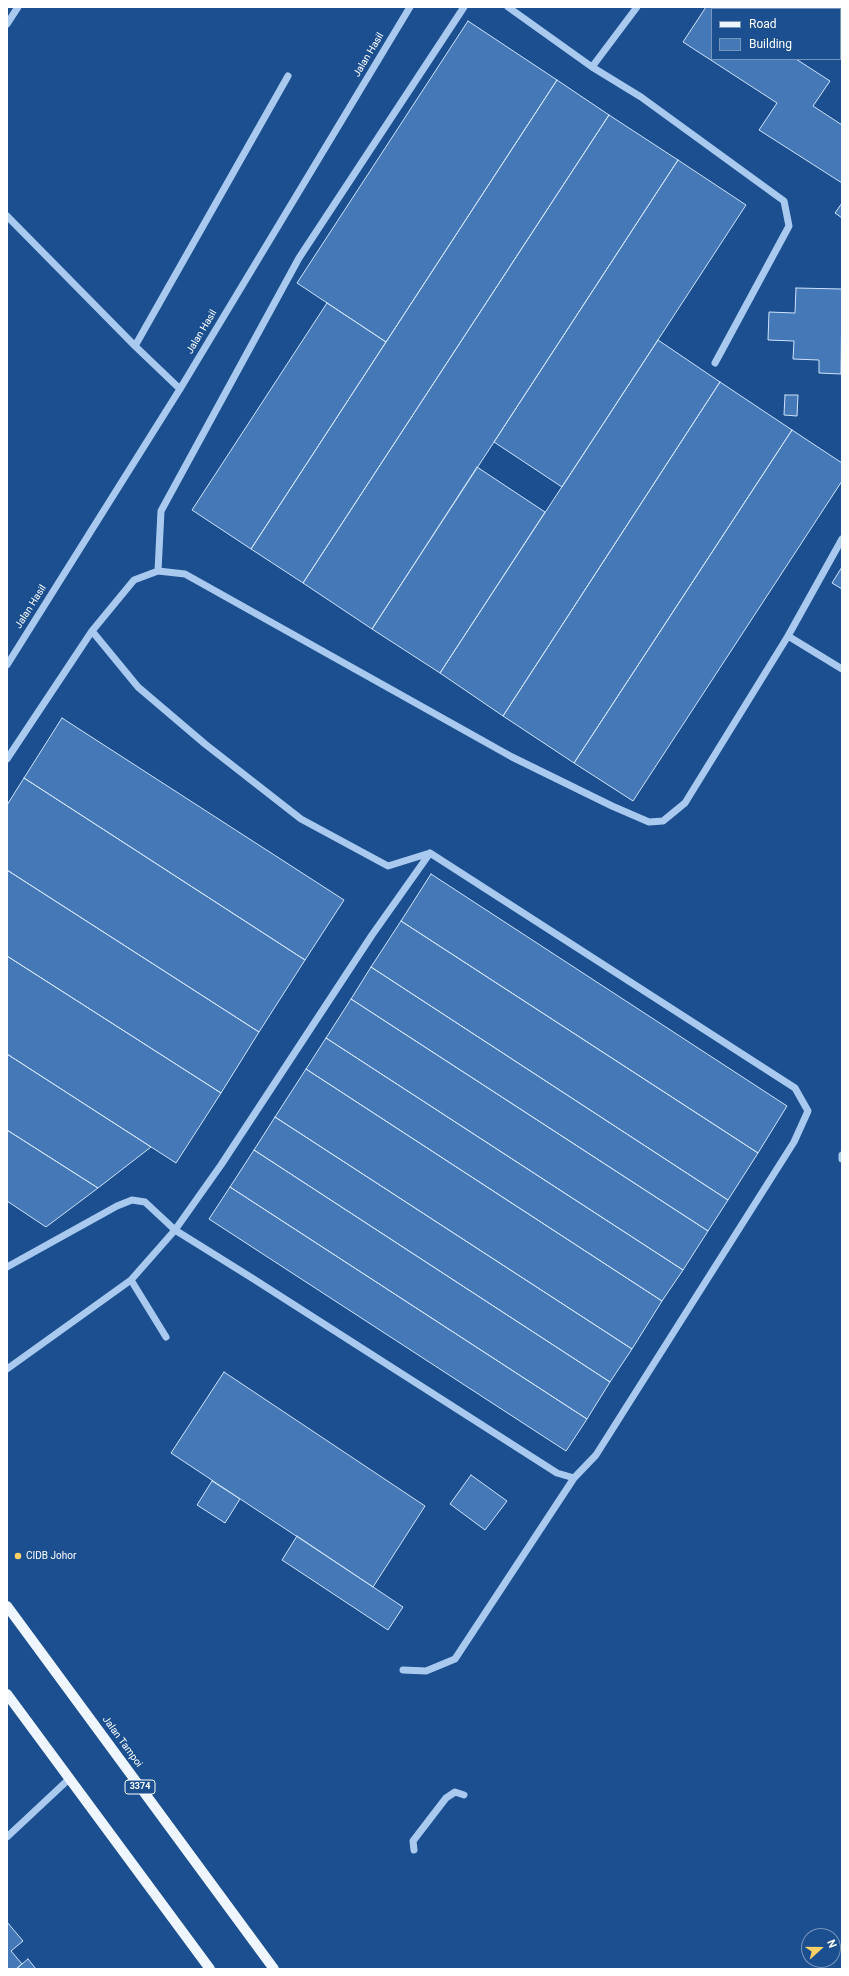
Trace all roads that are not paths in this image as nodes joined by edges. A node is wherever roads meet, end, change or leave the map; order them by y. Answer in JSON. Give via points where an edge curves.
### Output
{"nodes":[{"id":1,"x":18,"y":7,"type":"edge"},
{"id":2,"x":410,"y":7,"type":"edge"},
{"id":3,"x":464,"y":7,"type":"edge"},
{"id":4,"x":508,"y":7,"type":"edge"},
{"id":5,"x":637,"y":7,"type":"edge"},
{"id":6,"x":8,"y":20,"type":"edge"},
{"id":7,"x":592,"y":67,"type":"junction"},
{"id":8,"x":288,"y":76,"type":"dead end"},
{"id":9,"x":7,"y":216,"type":"edge"},
{"id":10,"x":135,"y":346,"type":"junction"},
{"id":11,"x":715,"y":363,"type":"dead end"},
{"id":12,"x":180,"y":389,"type":"junction"},
{"id":13,"x":842,"y":539,"type":"edge"},
{"id":14,"x":158,"y":571,"type":"junction"},
{"id":15,"x":92,"y":631,"type":"junction"},
{"id":16,"x":788,"y":636,"type":"junction"},
{"id":17,"x":7,"y":665,"type":"edge"},
{"id":18,"x":842,"y":669,"type":"edge"},
{"id":19,"x":7,"y":759,"type":"edge"},
{"id":20,"x":430,"y":853,"type":"junction"},
{"id":21,"x":842,"y":1156,"type":"edge"},
{"id":22,"x":842,"y":1159,"type":"edge"},
{"id":23,"x":174,"y":1230,"type":"junction"},
{"id":24,"x":7,"y":1267,"type":"edge"},
{"id":25,"x":131,"y":1280,"type":"junction"},
{"id":26,"x":166,"y":1336,"type":"dead end"},
{"id":27,"x":7,"y":1370,"type":"edge"},
{"id":28,"x":574,"y":1478,"type":"junction"},
{"id":29,"x":7,"y":1606,"type":"edge"},
{"id":30,"x":403,"y":1670,"type":"dead end"},
{"id":31,"x":7,"y":1694,"type":"edge"},
{"id":32,"x":69,"y":1779,"type":"junction"},
{"id":33,"x":464,"y":1795,"type":"dead end"},
{"id":34,"x":7,"y":1837,"type":"edge"},
{"id":35,"x":414,"y":1850,"type":"dead end"},
{"id":36,"x":210,"y":1969,"type":"edge"},
{"id":37,"x":274,"y":1969,"type":"edge"}],
"edges":[{"from":1,"to":6,"type":"street"},
{"from":2,"to":12,"type":"street","name":"Jalan Hasil"},
{"from":3,"to":14,"type":"street","via":[[299,258],[161,511]]},
{"from":4,"to":7,"type":"street"},
{"from":5,"to":7,"type":"street"},
{"from":7,"to":11,"type":"street","via":[[641,97],[784,201],[789,226]]},
{"from":8,"to":10,"type":"street"},
{"from":9,"to":10,"type":"street"},
{"from":10,"to":12,"type":"street"},
{"from":12,"to":17,"type":"street","name":"Jalan Hasil"},
{"from":13,"to":16,"type":"street"},
{"from":14,"to":15,"type":"street","via":[[134,580]]},
{"from":14,"to":16,"type":"street","via":[[185,574],[512,757],[649,822],[663,821],[685,803]]},
{"from":15,"to":19,"type":"street"},
{"from":15,"to":20,"type":"street","via":[[138,686],[205,744],[301,819],[388,866]]},
{"from":16,"to":18,"type":"street"},
{"from":20,"to":23,"type":"street","via":[[372,934],[221,1165]]},
{"from":20,"to":28,"type":"street","via":[[795,1088],[808,1111],[794,1142],[596,1455]]},
{"from":21,"to":22,"type":"street"},
{"from":23,"to":24,"type":"street","via":[[145,1202],[132,1200]]},
{"from":23,"to":25,"type":"street"},
{"from":23,"to":28,"type":"street","via":[[557,1473]]},
{"from":25,"to":26,"type":"street"},
{"from":25,"to":27,"type":"street"},
{"from":28,"to":30,"type":"street","via":[[455,1659],[426,1670]]},
{"from":29,"to":37,"type":"main road","name":"Jalan Tampoi","number":"3374"},
{"from":31,"to":32,"type":"main road"},
{"from":32,"to":34,"type":"street"},
{"from":32,"to":36,"type":"main road"},
{"from":33,"to":35,"type":"street","via":[[455,1792],[446,1798],[413,1841]]}]}
